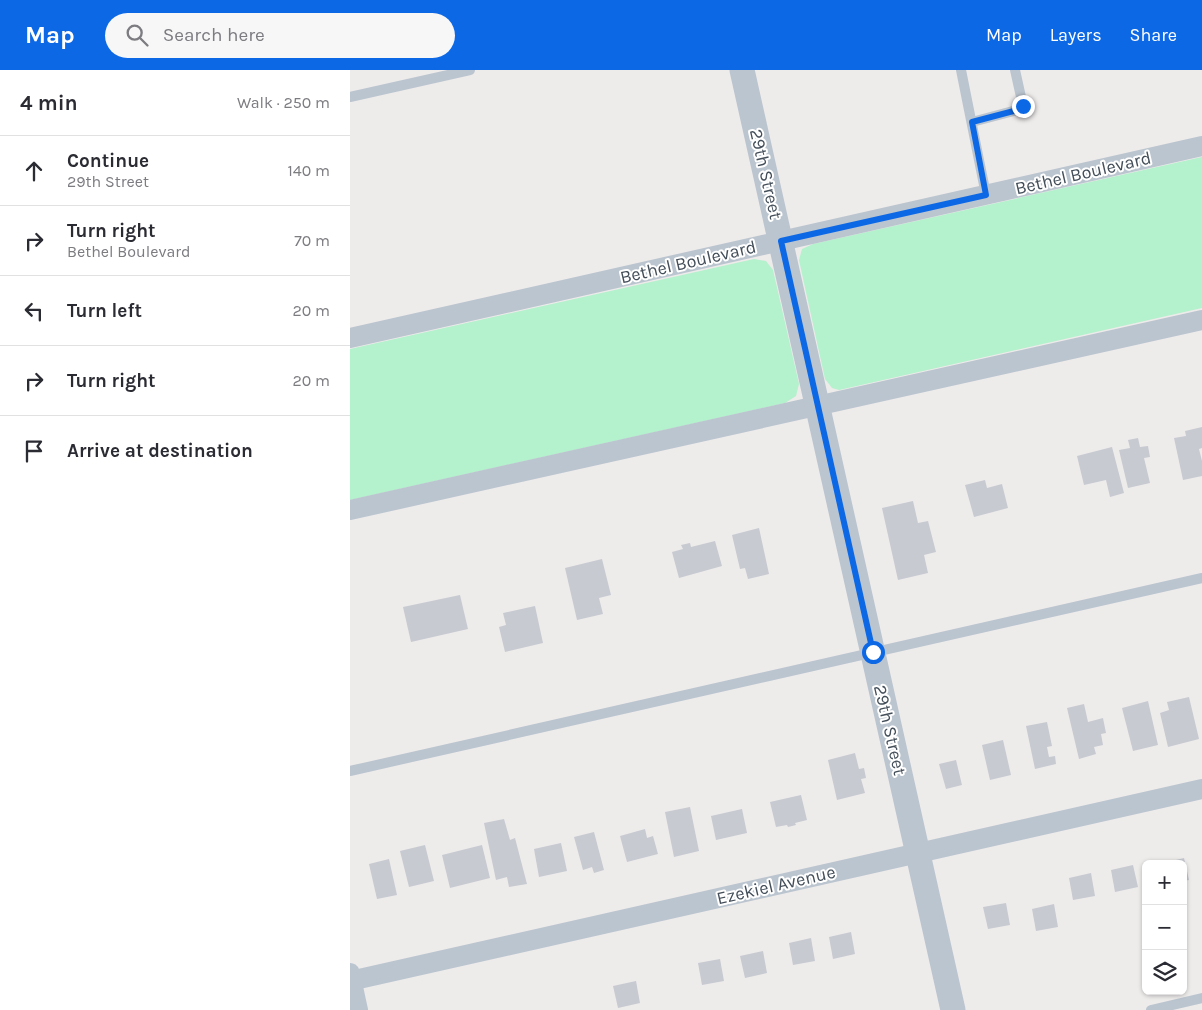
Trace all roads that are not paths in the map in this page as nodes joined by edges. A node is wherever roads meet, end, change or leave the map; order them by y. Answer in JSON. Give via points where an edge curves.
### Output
{"nodes":[{"id":1,"x":470,"y":70,"type":"edge"},
{"id":2,"x":742,"y":70,"type":"edge"},
{"id":3,"x":961,"y":70,"type":"edge"},
{"id":4,"x":1015,"y":70,"type":"edge"},
{"id":5,"x":350,"y":97,"type":"edge"},
{"id":6,"x":972,"y":122,"type":"junction"},
{"id":7,"x":1202,"y":146,"type":"edge"},
{"id":8,"x":986,"y":195,"type":"junction"},
{"id":9,"x":781,"y":241,"type":"junction"},
{"id":10,"x":1202,"y":320,"type":"edge"},
{"id":11,"x":350,"y":338,"type":"edge"},
{"id":12,"x":817,"y":406,"type":"junction"},
{"id":13,"x":350,"y":510,"type":"edge"},
{"id":14,"x":1202,"y":578,"type":"edge"},
{"id":15,"x":873,"y":652,"type":"junction"},
{"id":16,"x":350,"y":771,"type":"edge"},
{"id":17,"x":1202,"y":789,"type":"edge"},
{"id":18,"x":918,"y":853,"type":"junction"},
{"id":19,"x":351,"y":978,"type":"edge"},
{"id":20,"x":1202,"y":998,"type":"edge"},
{"id":21,"x":358,"y":1010,"type":"edge"},
{"id":22,"x":953,"y":1010,"type":"edge"},
{"id":23,"x":1151,"y":1010,"type":"edge"}],
"edges":[{"from":1,"to":5,"type":"lane"},
{"from":2,"to":9,"type":"street","name":"29th Street"},
{"from":3,"to":6,"type":"lane"},
{"from":4,"to":6,"type":"lane","via":[[1021,109]]},
{"from":6,"to":8,"type":"lane"},
{"from":7,"to":8,"type":"street","name":"Bethel Boulevard"},
{"from":8,"to":9,"type":"street","name":"Bethel Boulevard"},
{"from":9,"to":11,"type":"street","name":"Bethel Boulevard"},
{"from":9,"to":12,"type":"street","name":"29th Street"},
{"from":10,"to":12,"type":"street"},
{"from":12,"to":13,"type":"street"},
{"from":12,"to":15,"type":"street","name":"29th Street"},
{"from":14,"to":15,"type":"lane"},
{"from":15,"to":16,"type":"lane"},
{"from":15,"to":18,"type":"street","name":"29th Street"},
{"from":17,"to":18,"type":"street","name":"Ezekiel Avenue"},
{"from":18,"to":19,"type":"street","name":"Ezekiel Avenue"},
{"from":18,"to":22,"type":"street","name":"29th Street"},
{"from":19,"to":21,"type":"street"},
{"from":20,"to":23,"type":"lane"}]}
